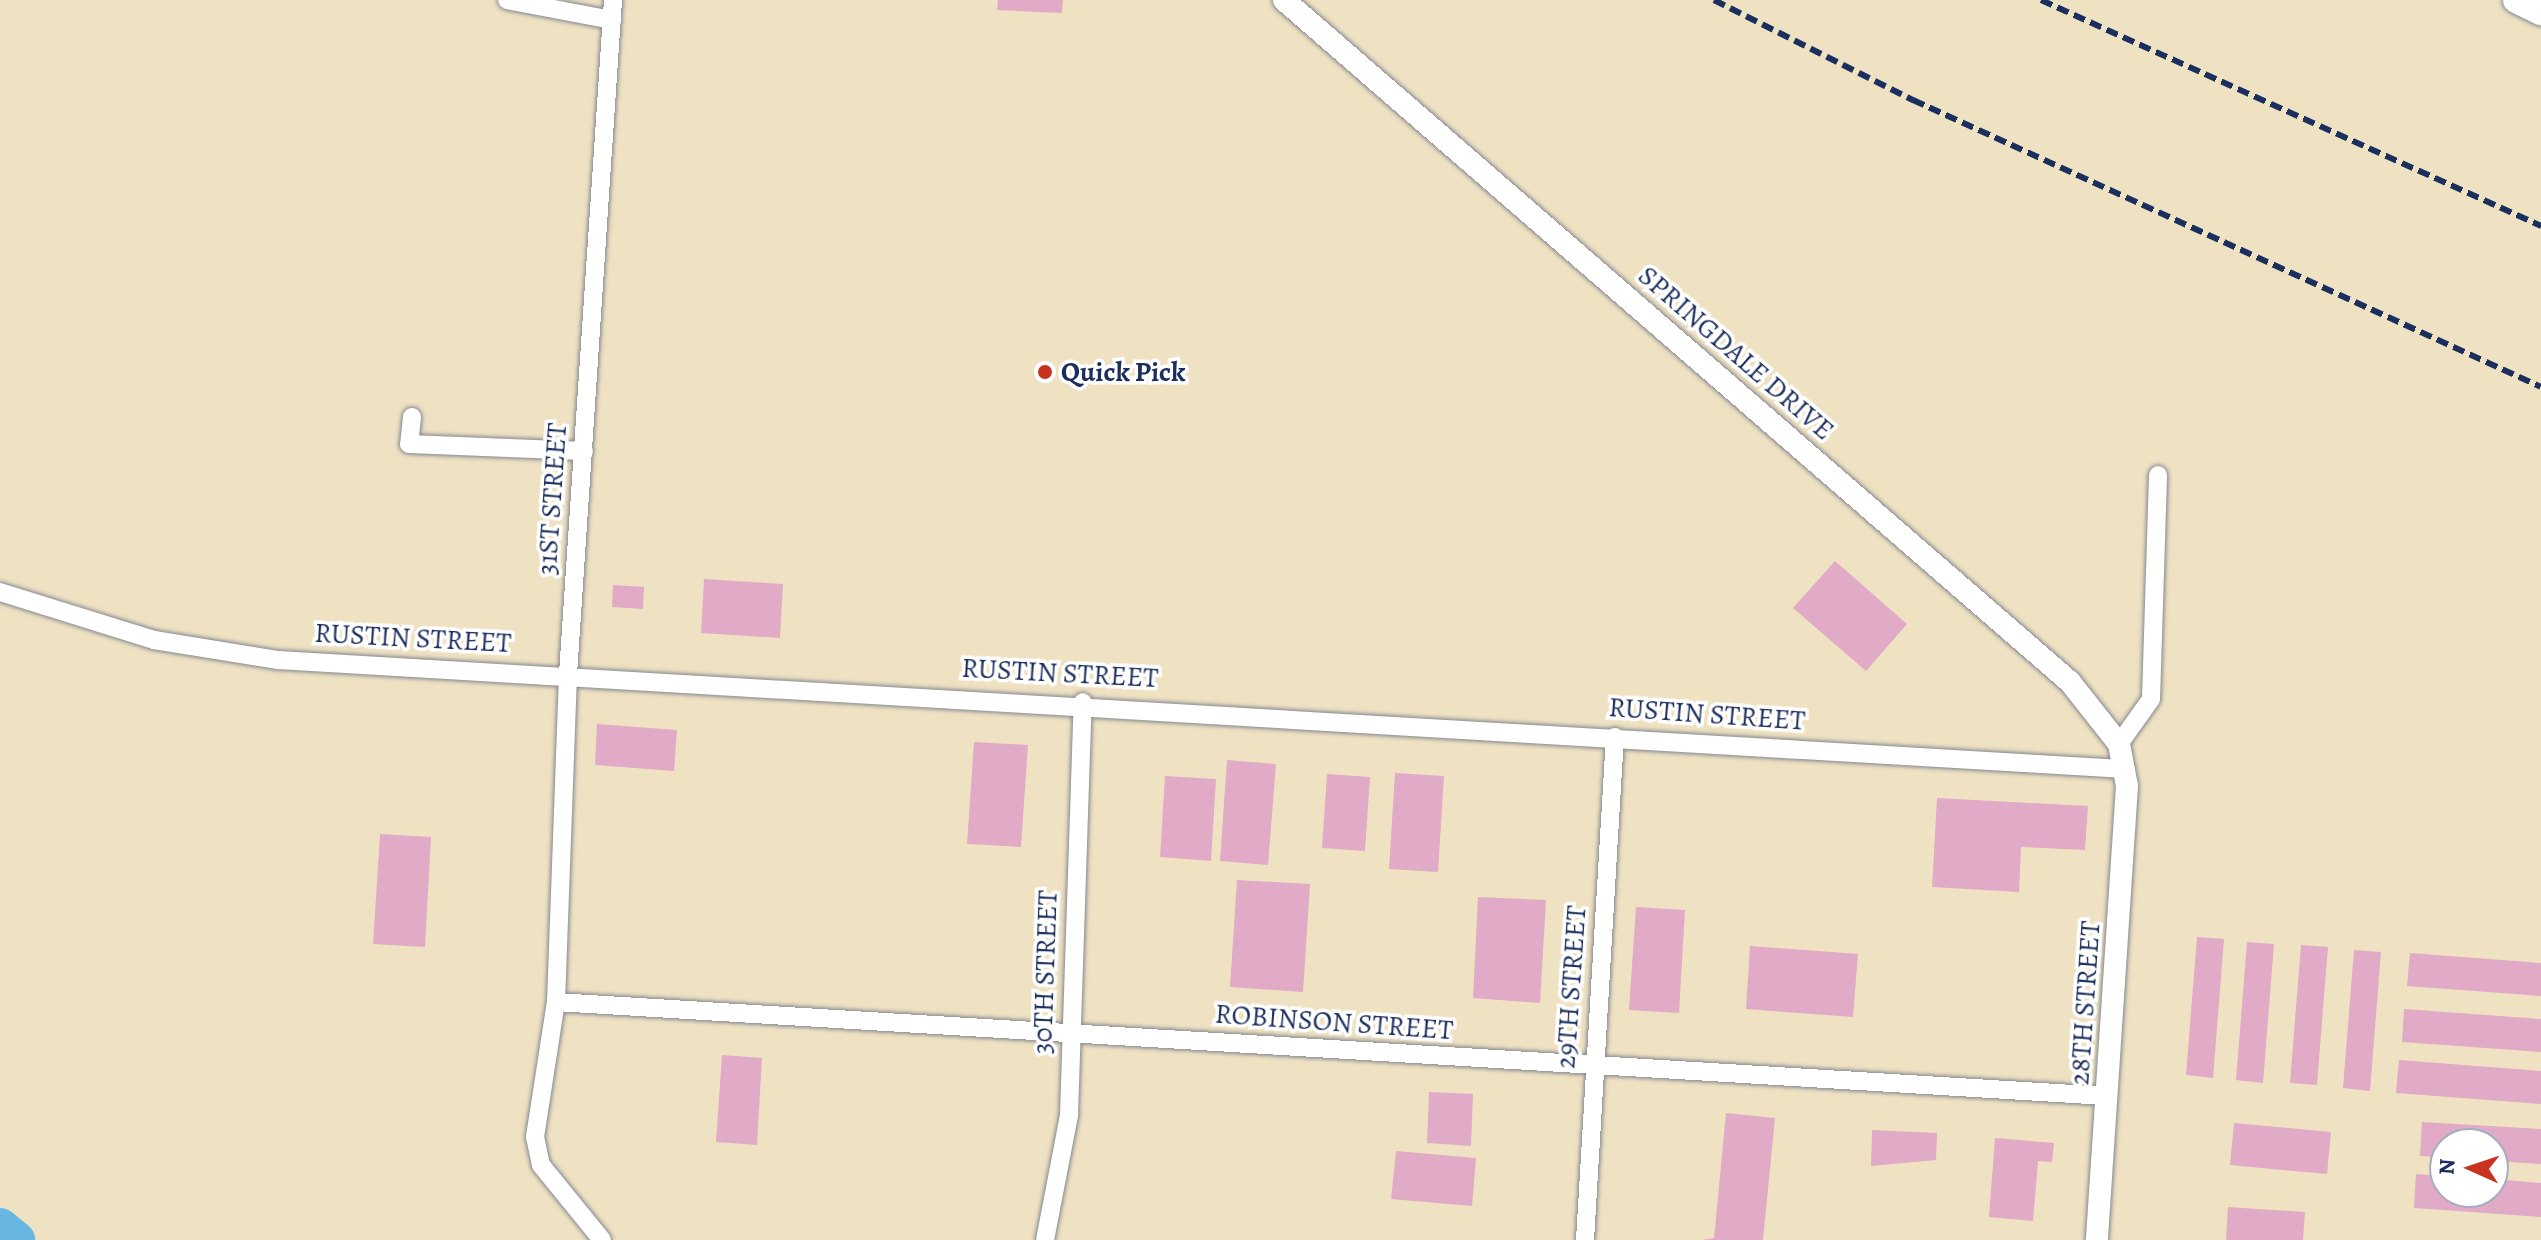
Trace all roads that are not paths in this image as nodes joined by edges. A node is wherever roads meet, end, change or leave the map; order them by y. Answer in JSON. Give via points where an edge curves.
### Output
{"nodes":[{"id":1,"x":507,"y":0,"type":"edge"},
{"id":2,"x":613,"y":0,"type":"edge"},
{"id":3,"x":1284,"y":0,"type":"edge"},
{"id":4,"x":2516,"y":0,"type":"edge"},
{"id":5,"x":2541,"y":12,"type":"edge"},
{"id":6,"x":612,"y":20,"type":"junction"},
{"id":7,"x":412,"y":417,"type":"dead end"},
{"id":8,"x":584,"y":451,"type":"junction"},
{"id":9,"x":2158,"y":475,"type":"dead end"},
{"id":10,"x":0,"y":592,"type":"edge"},
{"id":11,"x":568,"y":674,"type":"junction"},
{"id":12,"x":1083,"y":702,"type":"junction"},
{"id":13,"x":1615,"y":737,"type":"junction"},
{"id":14,"x":2119,"y":744,"type":"junction"},
{"id":15,"x":2126,"y":769,"type":"junction"},
{"id":16,"x":556,"y":1002,"type":"junction"},
{"id":17,"x":1068,"y":1031,"type":"junction"},
{"id":18,"x":1594,"y":1066,"type":"junction"},
{"id":19,"x":2108,"y":1096,"type":"junction"},
{"id":20,"x":602,"y":1240,"type":"edge"},
{"id":21,"x":1045,"y":1240,"type":"edge"},
{"id":22,"x":1585,"y":1240,"type":"edge"},
{"id":23,"x":2097,"y":1240,"type":"edge"}],
"edges":[{"from":1,"to":6,"type":"street"},
{"from":2,"to":6,"type":"street","name":"31ST STREET"},
{"from":3,"to":14,"type":"street","name":"SPRINGDALE DRIVE","via":[[2070,682]]},
{"from":4,"to":5,"type":"main road"},
{"from":6,"to":8,"type":"street","name":"31ST STREET"},
{"from":7,"to":8,"type":"street","via":[[409,444]]},
{"from":8,"to":11,"type":"street","name":"31ST STREET"},
{"from":9,"to":14,"type":"street","via":[[2151,699]]},
{"from":10,"to":11,"type":"street","name":"RUSTIN STREET","via":[[154,640],[278,660]]},
{"from":11,"to":12,"type":"street","name":"RUSTIN STREET"},
{"from":11,"to":16,"type":"street","name":"31ST STREET"},
{"from":12,"to":13,"type":"street","name":"RUSTIN STREET"},
{"from":12,"to":17,"type":"street","name":"30TH STREET"},
{"from":13,"to":15,"type":"street","name":"RUSTIN STREET"},
{"from":13,"to":18,"type":"street","name":"29TH STREET"},
{"from":14,"to":15,"type":"street","name":"SPRINGDALE DRIVE"},
{"from":15,"to":19,"type":"street","name":"28TH STREET"},
{"from":16,"to":17,"type":"street","name":"ROBINSON STREET"},
{"from":16,"to":20,"type":"street","name":"31ST STREET","via":[[535,1137],[541,1165]]},
{"from":17,"to":18,"type":"street","name":"ROBINSON STREET"},
{"from":17,"to":21,"type":"street","name":"30TH STREET","via":[[1069,1115]]},
{"from":18,"to":19,"type":"street","name":"ROBINSON STREET"},
{"from":18,"to":22,"type":"street","name":"29TH STREET"},
{"from":19,"to":23,"type":"street","name":"28TH STREET"}]}
